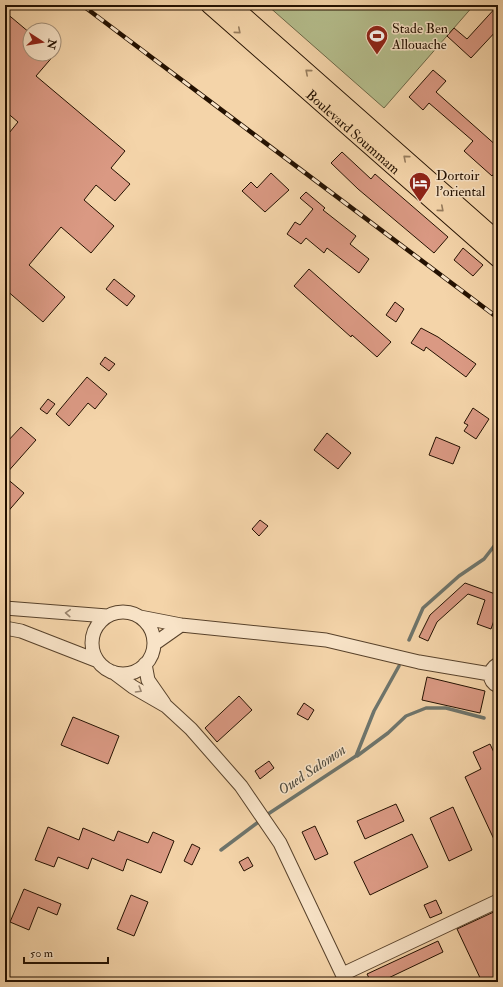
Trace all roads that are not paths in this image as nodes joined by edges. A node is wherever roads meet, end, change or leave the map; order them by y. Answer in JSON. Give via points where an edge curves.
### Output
{"nodes":[{"id":1,"x":209,"y":5,"type":"edge"},
{"id":2,"x":232,"y":5,"type":"edge"},
{"id":3,"x":498,"y":240,"type":"edge"},
{"id":4,"x":498,"y":260,"type":"edge"},
{"id":5,"x":5,"y":608,"type":"edge"},
{"id":6,"x":107,"y":616,"type":"junction"},
{"id":7,"x":140,"y":617,"type":"junction"},
{"id":8,"x":181,"y":625,"type":"junction"},
{"id":9,"x":5,"y":628,"type":"edge"},
{"id":10,"x":154,"y":644,"type":"junction"},
{"id":11,"x":98,"y":661,"type":"junction"},
{"id":12,"x":145,"y":664,"type":"junction"},
{"id":13,"x":494,"y":669,"type":"edge"},
{"id":14,"x":113,"y":672,"type":"junction"},
{"id":15,"x":498,"y":686,"type":"edge"},
{"id":16,"x":166,"y":706,"type":"junction"},
{"id":17,"x":498,"y":901,"type":"edge"},
{"id":18,"x":345,"y":978,"type":"edge"}],
"edges":[{"from":1,"to":4,"type":"main road","name":"Boulevard Soummam","one_way":true},
{"from":3,"to":2,"type":"main road","name":"Boulevard Soummam","one_way":true},
{"from":6,"to":5,"type":"street","one_way":true},
{"from":6,"to":7,"type":"street","via":[[124,612]]},
{"from":6,"to":11,"type":"street","via":[[94,632],[93,652]]},
{"from":7,"to":8,"type":"street"},
{"from":7,"to":10,"type":"street","via":[[148,624]]},
{"from":8,"to":10,"type":"street"},
{"from":8,"to":13,"type":"street","via":[[326,640],[419,662]]},
{"from":9,"to":11,"type":"street","via":[[21,631]]},
{"from":10,"to":12,"type":"street"},
{"from":11,"to":14,"type":"street"},
{"from":12,"to":14,"type":"street","via":[[130,672]]},
{"from":12,"to":16,"type":"street","via":[[148,680]]},
{"from":13,"to":15,"type":"street","via":[[491,680]]},
{"from":14,"to":16,"type":"street","one_way":true},
{"from":16,"to":18,"type":"street","via":[[191,729],[242,786],[276,837]]},
{"from":17,"to":18,"type":"street"}]}
